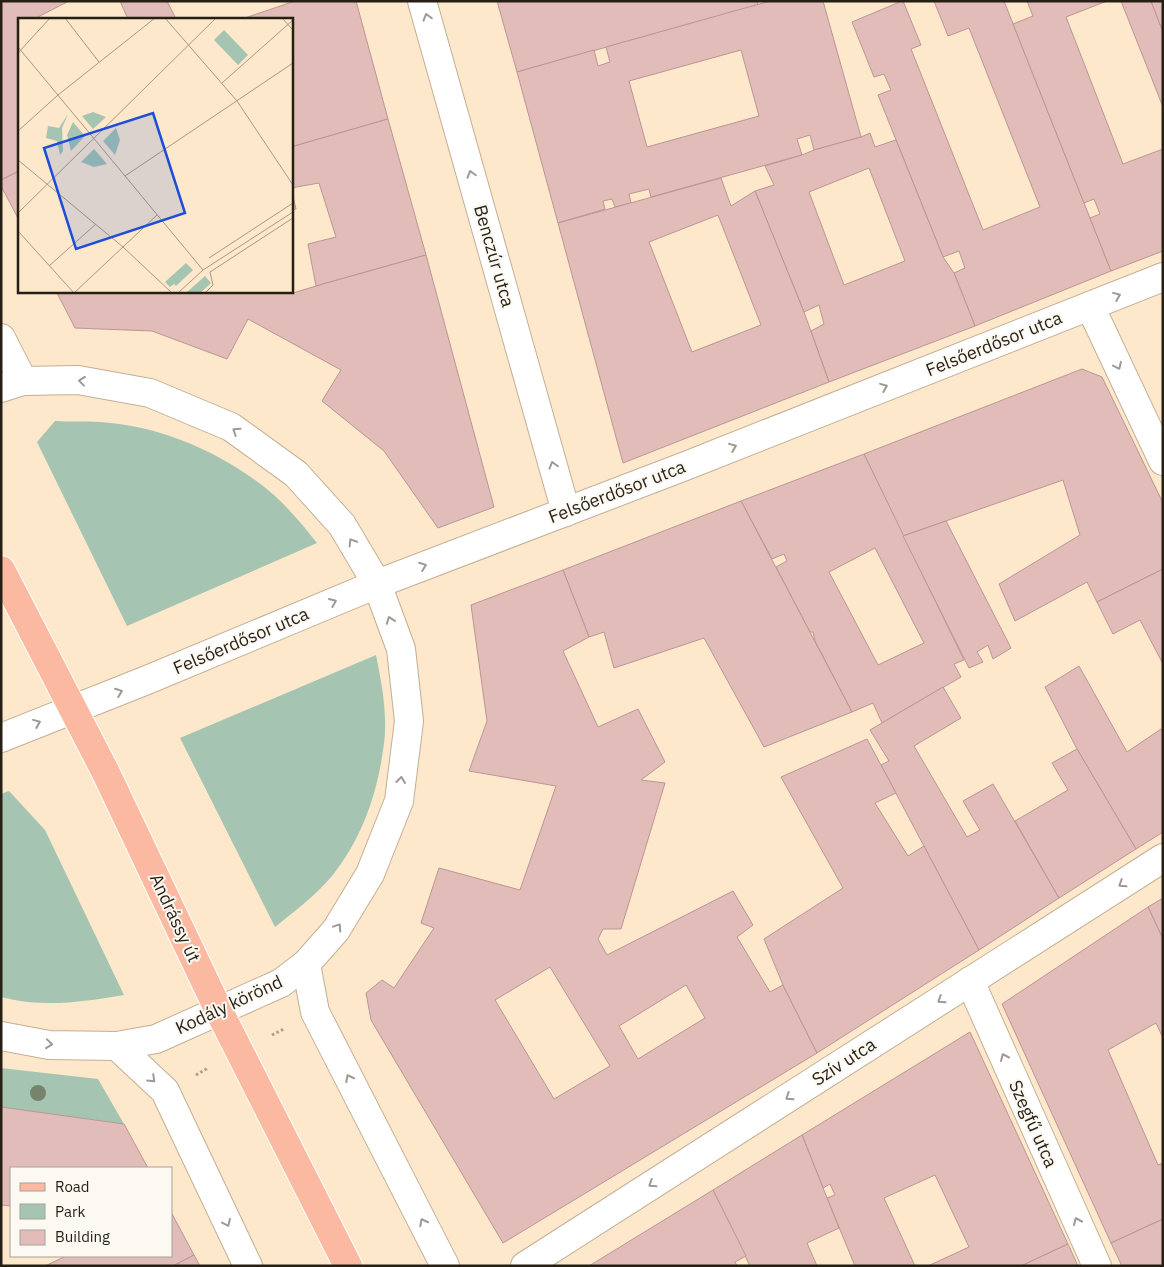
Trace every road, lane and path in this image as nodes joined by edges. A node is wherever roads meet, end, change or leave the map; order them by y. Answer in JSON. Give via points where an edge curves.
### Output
{"nodes":[{"id":1,"x":422,"y":1,"type":"edge"},
{"id":2,"x":1163,"y":277,"type":"edge"},
{"id":3,"x":1090,"y":306,"type":"junction"},
{"id":4,"x":1,"y":338,"type":"edge"},
{"id":5,"x":12,"y":384,"type":"edge"},
{"id":6,"x":1163,"y":461,"type":"edge"},
{"id":7,"x":566,"y":512,"type":"junction"},
{"id":8,"x":1,"y":570,"type":"edge"},
{"id":9,"x":377,"y":584,"type":"junction"},
{"id":10,"x":73,"y":709,"type":"junction"},
{"id":11,"x":1,"y":738,"type":"edge"},
{"id":12,"x":1163,"y":858,"type":"edge"},
{"id":13,"x":306,"y":964,"type":"junction"},
{"id":14,"x":970,"y":981,"type":"junction"},
{"id":15,"x":219,"y":1011,"type":"junction"},
{"id":16,"x":1,"y":1036,"type":"edge"},
{"id":17,"x":117,"y":1046,"type":"junction"},
{"id":18,"x":248,"y":1266,"type":"edge"},
{"id":19,"x":348,"y":1266,"type":"edge"},
{"id":20,"x":445,"y":1266,"type":"edge"},
{"id":21,"x":525,"y":1266,"type":"edge"},
{"id":22,"x":1097,"y":1266,"type":"edge"}],
"edges":[{"from":7,"to":1,"type":"street","name":"Benczúr utca","one_way":true},
{"from":3,"to":2,"type":"street","name":"Felsőerdősor utca","one_way":true},
{"from":3,"to":6,"type":"street","one_way":true},
{"from":7,"to":3,"type":"street","name":"Felsőerdősor utca","one_way":true},
{"from":4,"to":5,"type":"street"},
{"from":9,"to":5,"type":"street","name":"Kodály körönd","one_way":true,"via":[[342,525],[296,474],[231,427],[150,393],[78,380]]},
{"from":9,"to":7,"type":"street","name":"Felsőerdősor utca","one_way":true},
{"from":8,"to":10,"type":"main road","name":"Andrássy út"},
{"from":10,"to":9,"type":"street","name":"Felsőerdősor utca","one_way":true},
{"from":13,"to":9,"type":"street","name":"Kodály körönd","one_way":true,"via":[[336,930],[370,874],[399,801],[409,721],[401,649]]},
{"from":11,"to":10,"type":"street","name":"Felsőerdősor utca","one_way":true},
{"from":10,"to":15,"type":"main road","name":"Andrássy út"},
{"from":12,"to":14,"type":"street","name":"Szív utca","one_way":true},
{"from":13,"to":15,"type":"street","name":"Kodály körönd","via":[[281,984]]},
{"from":20,"to":13,"type":"street","one_way":true,"via":[[315,1012]]},
{"from":14,"to":21,"type":"street","name":"Szív utca","one_way":true},
{"from":22,"to":14,"type":"street","name":"Szegfű utca","one_way":true},
{"from":15,"to":17,"type":"street","name":"Kodály körönd","via":[[156,1038]]},
{"from":15,"to":19,"type":"main road","name":"Andrássy út"},
{"from":16,"to":17,"type":"street","name":"Kodály körönd","one_way":true,"via":[[48,1045]]},
{"from":17,"to":18,"type":"street","one_way":true,"via":[[165,1092]]}]}
